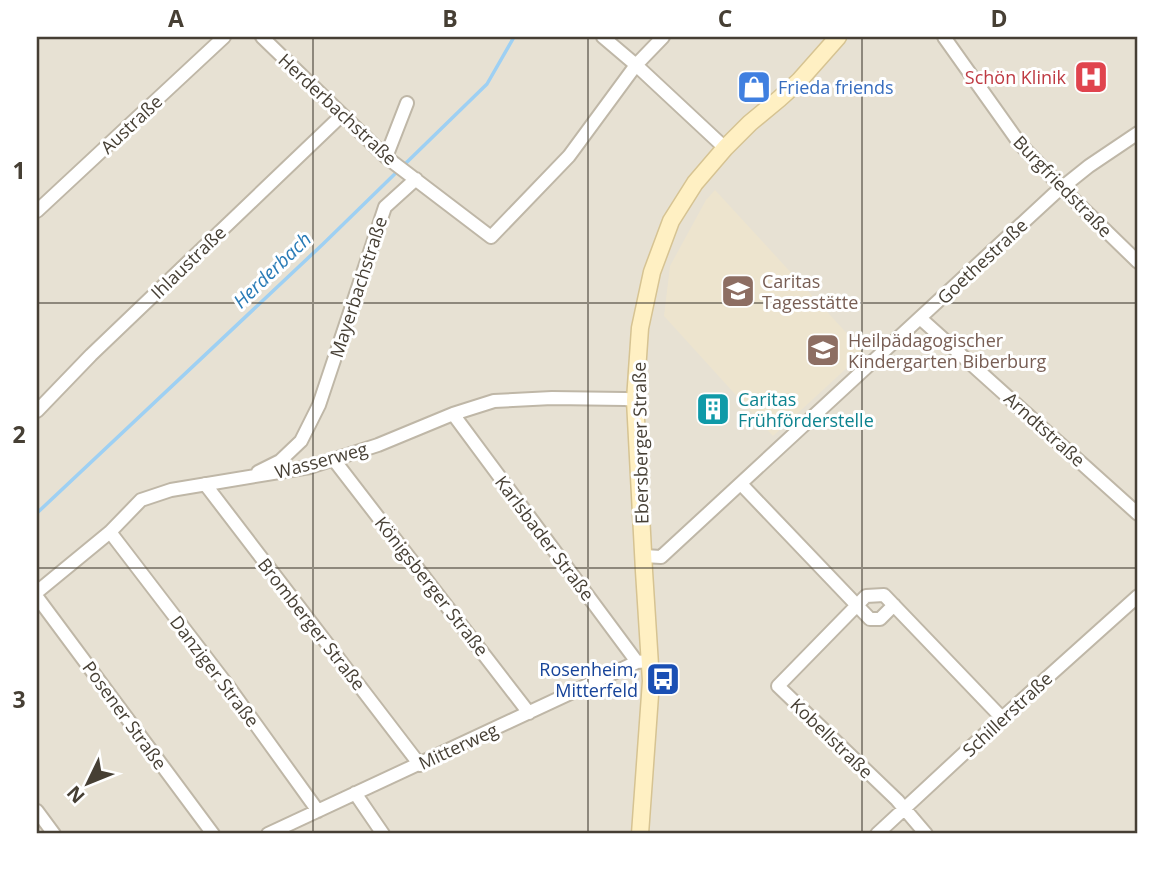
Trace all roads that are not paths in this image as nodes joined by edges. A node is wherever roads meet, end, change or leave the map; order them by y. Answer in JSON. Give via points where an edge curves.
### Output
{"nodes":[{"id":1,"x":224,"y":37,"type":"edge"},
{"id":2,"x":262,"y":37,"type":"edge"},
{"id":3,"x":603,"y":37,"type":"edge"},
{"id":4,"x":663,"y":37,"type":"edge"},
{"id":5,"x":838,"y":37,"type":"edge"},
{"id":6,"x":944,"y":37,"type":"edge"},
{"id":7,"x":636,"y":65,"type":"junction"},
{"id":8,"x":407,"y":103,"type":"dead end"},
{"id":9,"x":342,"y":115,"type":"junction"},
{"id":10,"x":1138,"y":133,"type":"edge"},
{"id":11,"x":725,"y":148,"type":"junction"},
{"id":12,"x":387,"y":158,"type":"junction"},
{"id":13,"x":415,"y":178,"type":"junction"},
{"id":14,"x":1061,"y":188,"type":"junction"},
{"id":15,"x":37,"y":211,"type":"edge"},
{"id":16,"x":1138,"y":262,"type":"edge"},
{"id":17,"x":920,"y":318,"type":"junction"},
{"id":18,"x":635,"y":400,"type":"junction"},
{"id":19,"x":37,"y":411,"type":"edge"},
{"id":20,"x":453,"y":414,"type":"junction"},
{"id":21,"x":334,"y":460,"type":"junction"},
{"id":22,"x":246,"y":479,"type":"junction"},
{"id":23,"x":205,"y":484,"type":"junction"},
{"id":24,"x":741,"y":484,"type":"junction"},
{"id":25,"x":1138,"y":514,"type":"edge"},
{"id":26,"x":110,"y":532,"type":"junction"},
{"id":27,"x":644,"y":556,"type":"junction"},
{"id":28,"x":37,"y":594,"type":"edge"},
{"id":29,"x":1138,"y":596,"type":"edge"},
{"id":30,"x":894,"y":606,"type":"junction"},
{"id":31,"x":856,"y":607,"type":"junction"},
{"id":32,"x":643,"y":662,"type":"junction"},
{"id":33,"x":529,"y":713,"type":"junction"},
{"id":34,"x":1002,"y":718,"type":"junction"},
{"id":35,"x":420,"y":765,"type":"junction"},
{"id":36,"x":355,"y":793,"type":"junction"},
{"id":37,"x":905,"y":809,"type":"junction"},
{"id":38,"x":37,"y":811,"type":"edge"},
{"id":39,"x":318,"y":811,"type":"junction"},
{"id":40,"x":54,"y":834,"type":"edge"},
{"id":41,"x":213,"y":834,"type":"edge"},
{"id":42,"x":268,"y":834,"type":"edge"},
{"id":43,"x":383,"y":834,"type":"edge"},
{"id":44,"x":640,"y":834,"type":"edge"},
{"id":45,"x":877,"y":834,"type":"edge"},
{"id":46,"x":926,"y":834,"type":"edge"}],
"edges":[{"from":1,"to":15,"type":"street","name":"Austraße"},
{"from":2,"to":9,"type":"street","name":"Herderbachstraße"},
{"from":3,"to":7,"type":"street"},
{"from":4,"to":7,"type":"street"},
{"from":5,"to":11,"type":"street","name":"Ebersberger Straße","via":[[799,81]]},
{"from":6,"to":14,"type":"street","name":"Burgfriedstraße","via":[[1020,144]]},
{"from":7,"to":11,"type":"street"},
{"from":7,"to":13,"type":"street","via":[[569,156],[491,237]]},
{"from":8,"to":12,"type":"street"},
{"from":9,"to":12,"type":"street","name":"Herderbachstraße"},
{"from":9,"to":19,"type":"street","name":"Ihlaustraße"},
{"from":10,"to":14,"type":"street","name":"Goethestraße"},
{"from":11,"to":18,"type":"street","name":"Ebersberger Straße","via":[[671,221],[652,272],[640,328]]},
{"from":12,"to":13,"type":"street","name":"Herderbachstraße"},
{"from":13,"to":22,"type":"street","name":"Mayerbachstraße","via":[[385,207],[319,405],[300,441],[280,461]]},
{"from":14,"to":16,"type":"street","name":"Burgfriedstraße"},
{"from":14,"to":17,"type":"street","name":"Goethestraße"},
{"from":17,"to":24,"type":"street","name":"Goethestraße"},
{"from":17,"to":25,"type":"street","name":"Arndtstraße"},
{"from":18,"to":20,"type":"street","name":"Wasserweg","via":[[494,401]]},
{"from":18,"to":27,"type":"street","name":"Ebersberger Straße"},
{"from":20,"to":21,"type":"street","name":"Wasserweg"},
{"from":20,"to":32,"type":"street","name":"Karlsbader Straße"},
{"from":21,"to":22,"type":"street","name":"Wasserweg"},
{"from":21,"to":33,"type":"street","name":"Königsberger Straße"},
{"from":22,"to":23,"type":"street","name":"Wasserweg"},
{"from":23,"to":26,"type":"street","name":"Wasserweg","via":[[141,500]]},
{"from":23,"to":35,"type":"street","name":"Bromberger Straße"},
{"from":24,"to":27,"type":"street","name":"Goethestraße","via":[[661,557]]},
{"from":24,"to":31,"type":"street"},
{"from":26,"to":28,"type":"street","name":"Wasserweg"},
{"from":26,"to":39,"type":"street","name":"Danziger Straße"},
{"from":27,"to":32,"type":"street","name":"Ebersberger Straße"},
{"from":28,"to":41,"type":"street","name":"Posener Straße"},
{"from":29,"to":34,"type":"street","name":"Schillerstraße"},
{"from":30,"to":31,"type":"street","via":[[880,619],[870,619]]},
{"from":30,"to":31,"type":"street","via":[[884,595],[866,596]]},
{"from":30,"to":34,"type":"street"},
{"from":31,"to":37,"type":"street","name":"Kobellstraße","via":[[778,687]]},
{"from":32,"to":33,"type":"street","name":"Mitterweg"},
{"from":32,"to":44,"type":"street","name":"Ebersberger Straße","via":[[651,681]]},
{"from":33,"to":35,"type":"street","name":"Mitterweg"},
{"from":34,"to":37,"type":"street","name":"Schillerstraße"},
{"from":35,"to":36,"type":"street","name":"Mitterweg"},
{"from":36,"to":39,"type":"street","name":"Mitterweg"},
{"from":36,"to":43,"type":"street"},
{"from":37,"to":45,"type":"street","name":"Schillerstraße"},
{"from":37,"to":46,"type":"street"},
{"from":38,"to":40,"type":"street"},
{"from":39,"to":42,"type":"street","name":"Mitterweg"}]}
